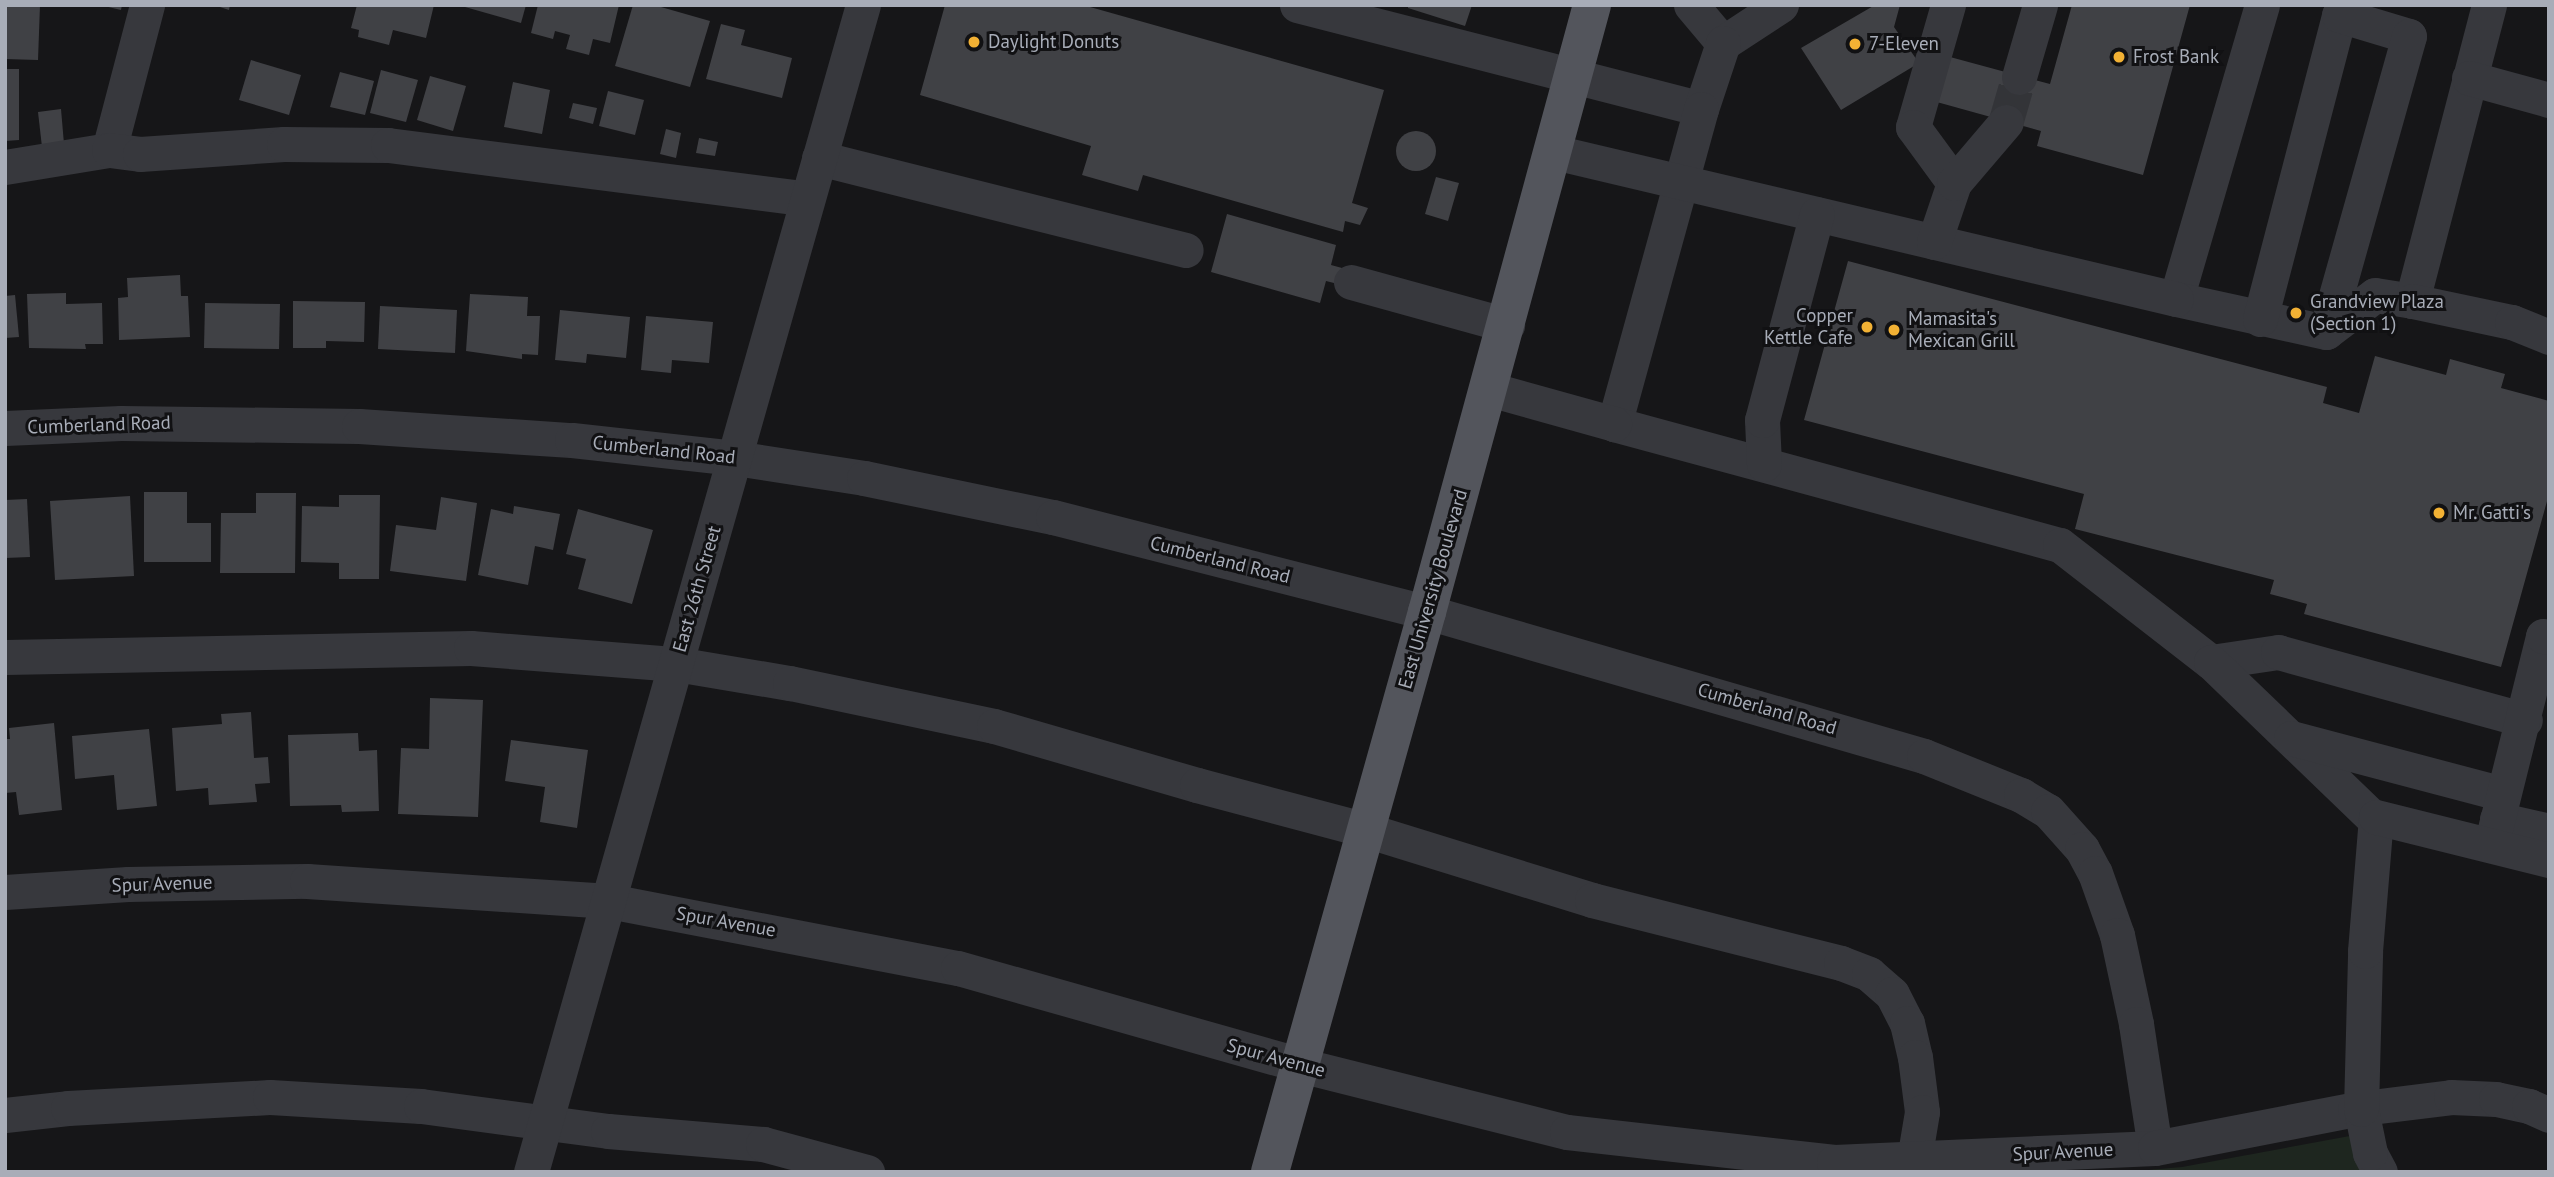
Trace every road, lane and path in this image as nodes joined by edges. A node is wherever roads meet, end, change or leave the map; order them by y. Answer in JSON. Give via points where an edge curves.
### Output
{"nodes":[{"id":1,"x":147,"y":5,"type":"edge"},
{"id":2,"x":863,"y":5,"type":"edge"},
{"id":3,"x":1592,"y":5,"type":"edge"},
{"id":4,"x":1782,"y":5,"type":"edge"},
{"id":5,"x":1948,"y":5,"type":"edge"},
{"id":6,"x":2040,"y":5,"type":"edge"},
{"id":7,"x":2262,"y":5,"type":"edge"},
{"id":8,"x":2489,"y":5,"type":"edge"},
{"id":9,"x":1689,"y":6,"type":"edge"},
{"id":10,"x":1315,"y":7,"type":"edge"},
{"id":11,"x":1740,"y":24,"type":"edge"},
{"id":12,"x":2019,"y":77,"type":"tunnel mouth"},
{"id":13,"x":1574,"y":78,"type":"junction"},
{"id":14,"x":2469,"y":78,"type":"junction"},
{"id":15,"x":2549,"y":100,"type":"edge"},
{"id":16,"x":1701,"y":109,"type":"junction"},
{"id":17,"x":2006,"y":122,"type":"tunnel mouth"},
{"id":18,"x":109,"y":150,"type":"junction"},
{"id":19,"x":1554,"y":152,"type":"junction"},
{"id":20,"x":819,"y":158,"type":"junction"},
{"id":21,"x":5,"y":167,"type":"edge"},
{"id":22,"x":1684,"y":182,"type":"junction"},
{"id":23,"x":1954,"y":183,"type":"junction"},
{"id":24,"x":807,"y":199,"type":"junction"},
{"id":25,"x":1817,"y":214,"type":"junction"},
{"id":26,"x":1934,"y":242,"type":"junction"},
{"id":27,"x":1186,"y":250,"type":"dead end"},
{"id":28,"x":1351,"y":282,"type":"dead end"},
{"id":29,"x":2176,"y":299,"type":"junction"},
{"id":30,"x":2412,"y":300,"type":"junction"},
{"id":31,"x":2260,"y":319,"type":"junction"},
{"id":32,"x":1507,"y":325,"type":"junction"},
{"id":33,"x":2326,"y":332,"type":"junction"},
{"id":34,"x":2549,"y":337,"type":"edge"},
{"id":35,"x":1489,"y":389,"type":"junction"},
{"id":36,"x":1614,"y":424,"type":"junction"},
{"id":37,"x":5,"y":428,"type":"edge"},
{"id":38,"x":734,"y":458,"type":"junction"},
{"id":39,"x":1764,"y":464,"type":"junction"},
{"id":40,"x":1427,"y":612,"type":"junction"},
{"id":41,"x":2547,"y":628,"type":"edge"},
{"id":42,"x":5,"y":657,"type":"edge"},
{"id":43,"x":2211,"y":662,"type":"junction"},
{"id":44,"x":676,"y":664,"type":"junction"},
{"id":45,"x":2525,"y":720,"type":"junction"},
{"id":46,"x":2287,"y":737,"type":"junction"},
{"id":47,"x":2375,"y":820,"type":"junction"},
{"id":48,"x":2497,"y":820,"type":"junction"},
{"id":49,"x":1366,"y":830,"type":"junction"},
{"id":50,"x":2549,"y":831,"type":"edge"},
{"id":51,"x":2549,"y":860,"type":"edge"},
{"id":52,"x":5,"y":892,"type":"edge"},
{"id":53,"x":608,"y":901,"type":"junction"},
{"id":54,"x":1300,"y":1065,"type":"junction"},
{"id":55,"x":2361,"y":1108,"type":"junction"},
{"id":56,"x":5,"y":1115,"type":"edge"},
{"id":57,"x":2549,"y":1115,"type":"edge"},
{"id":58,"x":545,"y":1123,"type":"junction"},
{"id":59,"x":2155,"y":1148,"type":"junction"},
{"id":60,"x":1913,"y":1165,"type":"edge"},
{"id":61,"x":531,"y":1172,"type":"edge"},
{"id":62,"x":867,"y":1172,"type":"edge"},
{"id":63,"x":1270,"y":1172,"type":"edge"},
{"id":64,"x":2380,"y":1172,"type":"edge"}],
"edges":[{"from":1,"to":18,"type":"street"},
{"from":2,"to":20,"type":"street","name":"East 26th Street"},
{"from":3,"to":13,"type":"main road","name":"East University Boulevard"},
{"from":4,"to":11,"type":"street"},
{"from":5,"to":23,"type":"street","via":[[1913,127]]},
{"from":6,"to":12,"type":"street"},
{"from":7,"to":29,"type":"street"},
{"from":8,"to":14,"type":"street"},
{"from":9,"to":11,"type":"street"},
{"from":10,"to":13,"type":"street"},
{"from":11,"to":16,"type":"street"},
{"from":13,"to":16,"type":"street"},
{"from":13,"to":19,"type":"main road","name":"East University Boulevard"},
{"from":14,"to":15,"type":"street"},
{"from":14,"to":30,"type":"street"},
{"from":16,"to":22,"type":"street"},
{"from":17,"to":23,"type":"street"},
{"from":18,"to":21,"type":"street"},
{"from":18,"to":24,"type":"street","via":[[140,154],[284,144],[388,145]]},
{"from":19,"to":22,"type":"street"},
{"from":19,"to":32,"type":"main road","name":"East University Boulevard"},
{"from":20,"to":24,"type":"street","name":"East 26th Street"},
{"from":20,"to":27,"type":"street"},
{"from":22,"to":25,"type":"street"},
{"from":22,"to":36,"type":"street"},
{"from":23,"to":26,"type":"street"},
{"from":24,"to":38,"type":"street","name":"East 26th Street"},
{"from":25,"to":26,"type":"street"},
{"from":25,"to":39,"type":"street","via":[[1762,420]]},
{"from":26,"to":29,"type":"street"},
{"from":28,"to":32,"type":"street"},
{"from":29,"to":31,"type":"street"},
{"from":30,"to":33,"type":"street","via":[[2375,295]]},
{"from":30,"to":34,"type":"street","via":[[2512,322]]},
{"from":31,"to":33,"type":"street"},
{"from":31,"to":33,"type":"street","via":[[2339,15],[2409,36]]},
{"from":32,"to":35,"type":"main road","name":"East University Boulevard"},
{"from":35,"to":36,"type":"street"},
{"from":35,"to":40,"type":"main road","name":"East University Boulevard"},
{"from":36,"to":39,"type":"street"},
{"from":37,"to":38,"type":"street","name":"Cumberland Road","via":[[121,423],[359,426],[572,440]]},
{"from":38,"to":40,"type":"street","name":"Cumberland Road","via":[[864,478],[1053,517]]},
{"from":38,"to":44,"type":"street","name":"East 26th Street"},
{"from":39,"to":43,"type":"street","via":[[2060,545]]},
{"from":40,"to":49,"type":"main road","name":"East University Boulevard"},
{"from":40,"to":59,"type":"street","name":"Cumberland Road","via":[[1924,756],[1982,776],[2048,811],[2082,849],[2107,901],[2136,1024]]},
{"from":41,"to":45,"type":"street"},
{"from":42,"to":44,"type":"street","via":[[471,648]]},
{"from":43,"to":45,"type":"street","via":[[2278,652]]},
{"from":43,"to":46,"type":"street"},
{"from":44,"to":49,"type":"street","via":[[994,726]]},
{"from":44,"to":53,"type":"street","name":"East 26th Street"},
{"from":45,"to":48,"type":"street"},
{"from":46,"to":47,"type":"street"},
{"from":46,"to":48,"type":"street"},
{"from":47,"to":48,"type":"street"},
{"from":47,"to":55,"type":"street","via":[[2365,951]]},
{"from":48,"to":50,"type":"street"},
{"from":48,"to":51,"type":"street"},
{"from":49,"to":54,"type":"main road","name":"East University Boulevard"},
{"from":49,"to":60,"type":"street","via":[[1592,900],[1869,974],[1892,994],[1910,1035],[1922,1112]]},
{"from":52,"to":53,"type":"street","name":"Spur Avenue","via":[[128,884],[307,881]]},
{"from":53,"to":54,"type":"street","name":"Spur Avenue","via":[[958,968]]},
{"from":53,"to":58,"type":"street","name":"East 26th Street"},
{"from":54,"to":60,"type":"street","name":"Spur Avenue","via":[[1567,1132],[1833,1162]]},
{"from":54,"to":63,"type":"main road","name":"East University Boulevard"},
{"from":55,"to":57,"type":"street","name":"Spur Avenue","via":[[2451,1097],[2496,1099]]},
{"from":55,"to":59,"type":"street","name":"Spur Avenue"},
{"from":55,"to":64,"type":"street","via":[[2370,1153]]},
{"from":56,"to":58,"type":"street","via":[[270,1097],[421,1106]]},
{"from":58,"to":61,"type":"street","name":"East 26th Street"},
{"from":58,"to":62,"type":"street","via":[[763,1144]]},
{"from":59,"to":60,"type":"street","name":"Spur Avenue"}]}
